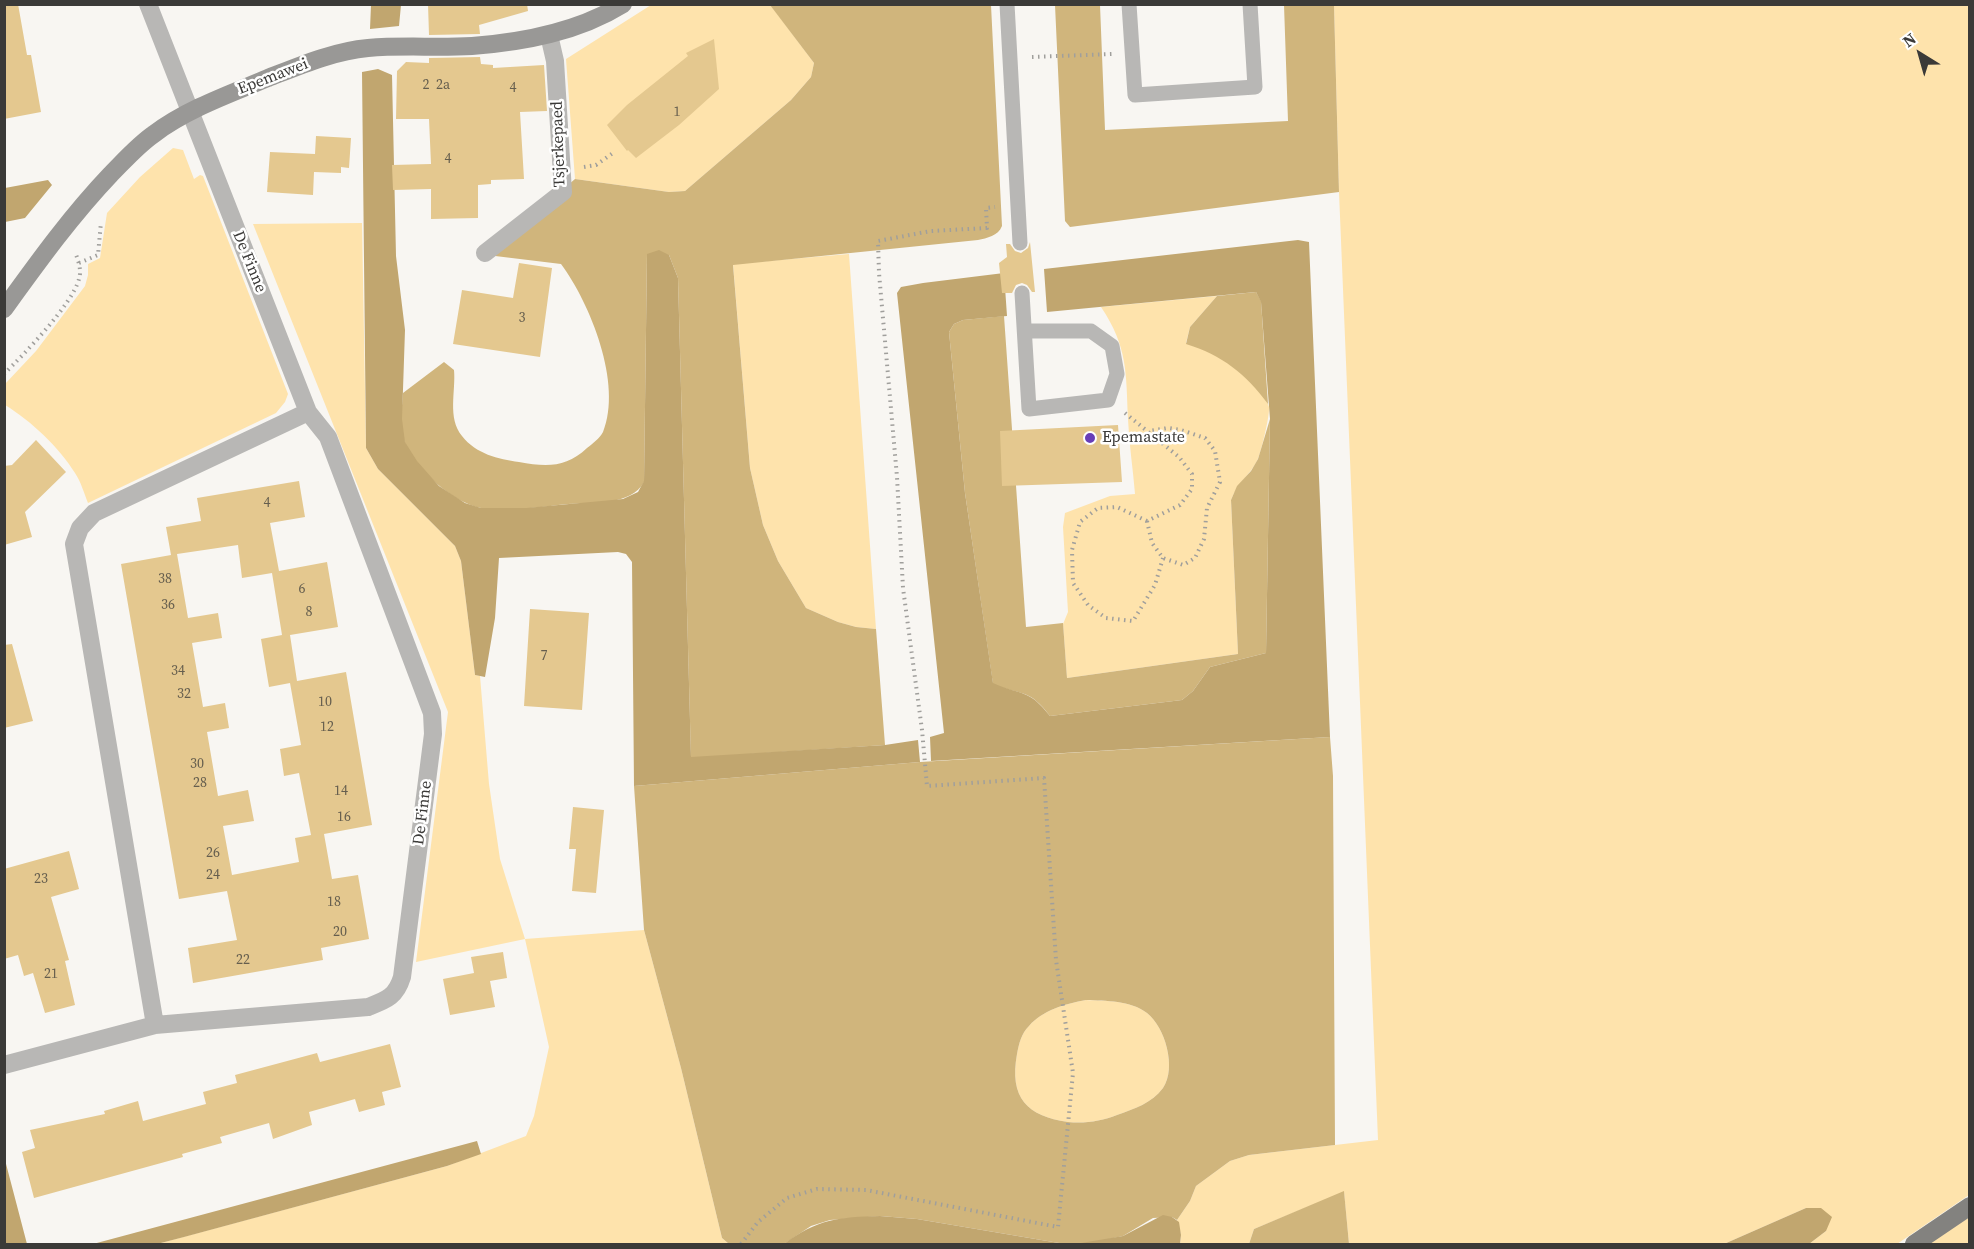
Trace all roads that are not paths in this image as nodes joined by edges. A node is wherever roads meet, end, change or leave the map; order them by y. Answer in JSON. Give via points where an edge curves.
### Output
{"nodes":[{"id":1,"x":148,"y":4,"type":"edge"},
{"id":2,"x":623,"y":4,"type":"edge"},
{"id":3,"x":1007,"y":4,"type":"edge"},
{"id":4,"x":1129,"y":4,"type":"edge"},
{"id":5,"x":1250,"y":4,"type":"edge"},
{"id":6,"x":549,"y":35,"type":"junction"},
{"id":7,"x":189,"y":112,"type":"junction"},
{"id":8,"x":1020,"y":243,"type":"dead end"},
{"id":9,"x":485,"y":253,"type":"dead end"},
{"id":10,"x":1022,"y":293,"type":"dead end"},
{"id":11,"x":4,"y":309,"type":"edge"},
{"id":12,"x":1024,"y":331,"type":"junction"},
{"id":13,"x":308,"y":412,"type":"junction"},
{"id":14,"x":155,"y":1025,"type":"junction"},
{"id":15,"x":4,"y":1065,"type":"edge"},
{"id":16,"x":1970,"y":1206,"type":"edge"},
{"id":17,"x":1914,"y":1245,"type":"edge"}],
"edges":[{"from":1,"to":7,"type":"street","name":"De Finne"},
{"from":2,"to":6,"type":"street","name":"Epemawei","via":[[603,16]]},
{"from":3,"to":8,"type":"lane"},
{"from":4,"to":5,"type":"lane","via":[[1135,95],[1255,87]]},
{"from":6,"to":7,"type":"street","name":"Epemawei","via":[[470,46],[365,48],[292,69]]},
{"from":6,"to":9,"type":"street","name":"Tsjerkepaed","via":[[555,61],[563,192]]},
{"from":7,"to":11,"type":"street","name":"Epemawei","via":[[154,133],[130,154],[64,227]]},
{"from":7,"to":13,"type":"street","name":"De Finne"},
{"from":10,"to":12,"type":"lane"},
{"from":12,"to":12,"type":"lane","via":[[1029,409],[1108,400],[1117,374],[1112,346],[1091,331]]},
{"from":13,"to":14,"type":"street","via":[[94,513],[80,528],[74,544]]},
{"from":13,"to":14,"type":"street","name":"De Finne","via":[[328,437],[432,713],[433,734],[402,977],[398,990],[368,1007]]},
{"from":14,"to":15,"type":"street","name":"De Finne"},
{"from":16,"to":17,"type":"main road"}]}
